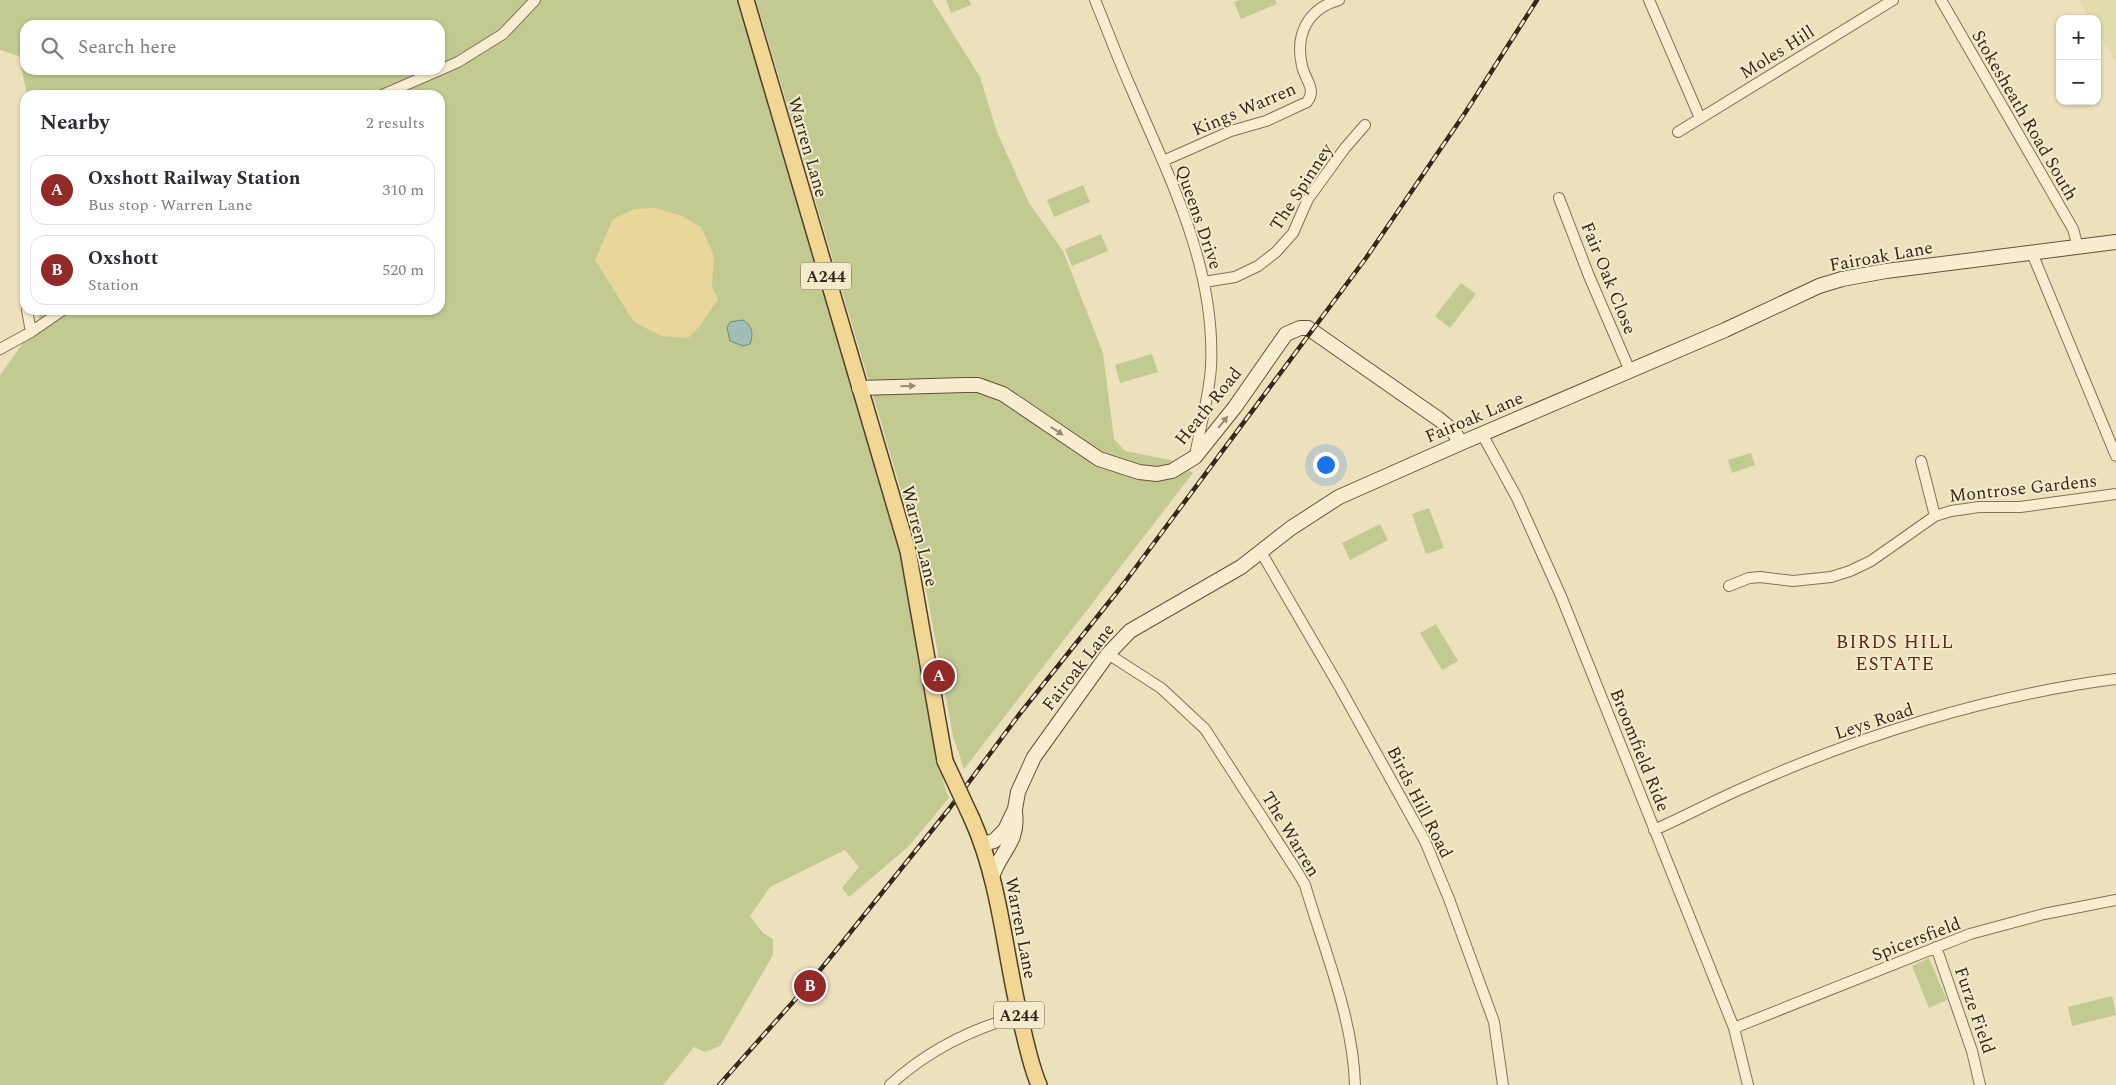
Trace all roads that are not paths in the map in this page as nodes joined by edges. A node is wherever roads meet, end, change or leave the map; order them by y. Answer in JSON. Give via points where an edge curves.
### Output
{"nodes":[{"id":1,"x":535,"y":0,"type":"edge"},
{"id":2,"x":746,"y":0,"type":"edge"},
{"id":3,"x":1095,"y":0,"type":"edge"},
{"id":4,"x":1339,"y":0,"type":"edge"},
{"id":5,"x":1649,"y":0,"type":"edge"},
{"id":6,"x":1893,"y":0,"type":"edge"},
{"id":7,"x":1941,"y":0,"type":"edge"},
{"id":8,"x":445,"y":68,"type":"edge"},
{"id":9,"x":428,"y":75,"type":"edge"},
{"id":10,"x":394,"y":90,"type":"edge"},
{"id":11,"x":1700,"y":118,"type":"junction"},
{"id":12,"x":1365,"y":125,"type":"dead end"},
{"id":13,"x":1678,"y":132,"type":"dead end"},
{"id":14,"x":1163,"y":161,"type":"junction"},
{"id":15,"x":1559,"y":198,"type":"dead end"},
{"id":16,"x":2116,"y":242,"type":"edge"},
{"id":17,"x":2078,"y":247,"type":"junction"},
{"id":18,"x":2032,"y":253,"type":"junction"},
{"id":19,"x":1204,"y":282,"type":"junction"},
{"id":20,"x":28,"y":315,"type":"edge"},
{"id":21,"x":56,"y":315,"type":"edge"},
{"id":22,"x":31,"y":332,"type":"junction"},
{"id":23,"x":0,"y":349,"type":"edge"},
{"id":24,"x":1630,"y":371,"type":"junction"},
{"id":25,"x":859,"y":388,"type":"junction"},
{"id":26,"x":1482,"y":434,"type":"junction"},
{"id":27,"x":1461,"y":443,"type":"junction"},
{"id":28,"x":1195,"y":456,"type":"junction"},
{"id":29,"x":2116,"y":456,"type":"edge"},
{"id":30,"x":1921,"y":461,"type":"dead end"},
{"id":31,"x":2116,"y":494,"type":"edge"},
{"id":32,"x":1935,"y":516,"type":"junction"},
{"id":33,"x":1261,"y":552,"type":"junction"},
{"id":34,"x":1729,"y":586,"type":"dead end"},
{"id":35,"x":1108,"y":654,"type":"junction"},
{"id":36,"x":2116,"y":680,"type":"edge"},
{"id":37,"x":1014,"y":808,"type":"junction"},
{"id":38,"x":1654,"y":830,"type":"junction"},
{"id":39,"x":983,"y":844,"type":"junction"},
{"id":40,"x":992,"y":877,"type":"junction"},
{"id":41,"x":2116,"y":900,"type":"edge"},
{"id":42,"x":1936,"y":947,"type":"junction"},
{"id":43,"x":1019,"y":1016,"type":"junction"},
{"id":44,"x":1734,"y":1028,"type":"junction"},
{"id":45,"x":890,"y":1085,"type":"edge"},
{"id":46,"x":1039,"y":1085,"type":"edge"},
{"id":47,"x":1355,"y":1085,"type":"edge"},
{"id":48,"x":1503,"y":1085,"type":"edge"},
{"id":49,"x":1748,"y":1085,"type":"edge"},
{"id":50,"x":1980,"y":1085,"type":"edge"}],
"edges":[{"from":1,"to":8,"type":"street","via":[[503,34]]},
{"from":2,"to":25,"type":"main road","name":"Warren Lane","number":"A244"},
{"from":3,"to":14,"type":"street","name":"Queens Drive"},
{"from":4,"to":14,"type":"street","name":"Kings Warren","via":[[1324,4],[1305,24],[1300,55],[1312,90],[1307,102]]},
{"from":5,"to":11,"type":"street"},
{"from":6,"to":11,"type":"street","name":"Moles Hill"},
{"from":7,"to":17,"type":"street","name":"Stokesheath Road South","via":[[2072,229]]},
{"from":9,"to":10,"type":"street"},
{"from":11,"to":13,"type":"street","name":"Moles Hill"},
{"from":12,"to":19,"type":"street","name":"The Spinney","via":[[1308,199],[1292,233],[1276,252],[1258,266],[1235,277]]},
{"from":14,"to":19,"type":"street","name":"Queens Drive","via":[[1196,249]]},
{"from":15,"to":24,"type":"street","name":"Fair Oak Close"},
{"from":16,"to":17,"type":"main road","name":"Fairoak Lane"},
{"from":17,"to":18,"type":"main road","name":"Fairoak Lane"},
{"from":18,"to":24,"type":"main road","name":"Fairoak Lane","via":[[1842,279],[1819,286]]},
{"from":18,"to":29,"type":"street"},
{"from":19,"to":28,"type":"street","name":"Queens Drive","via":[[1211,367]]},
{"from":20,"to":22,"type":"street"},
{"from":21,"to":22,"type":"street"},
{"from":22,"to":23,"type":"street"},
{"from":24,"to":26,"type":"main road","name":"Fairoak Lane"},
{"from":25,"to":28,"type":"main road","name":"Heath Road","one_way":true,"via":[[966,385],[991,389],[1099,459],[1139,472],[1157,474],[1172,471]]},
{"from":25,"to":39,"type":"main road","name":"Warren Lane","number":"A244","bridge":true,"via":[[908,551],[946,761]]},
{"from":26,"to":27,"type":"main road","name":"Fairoak Lane"},
{"from":26,"to":38,"type":"street","name":"Broomfield Ride","via":[[1517,498],[1545,560]]},
{"from":28,"to":27,"type":"main road","name":"Heath Road","one_way":true,"via":[[1235,407],[1286,334],[1300,328],[1308,328],[1440,420]]},
{"from":27,"to":33,"type":"main road","name":"Fairoak Lane","via":[[1339,497]]},
{"from":30,"to":32,"type":"street","name":"Montrose Gardens"},
{"from":31,"to":32,"type":"street","name":"Montrose Gardens","via":[[2020,508],[1966,508]]},
{"from":32,"to":34,"type":"street","name":"Montrose Gardens","via":[[1871,562],[1850,572],[1802,581],[1748,578]]},
{"from":33,"to":35,"type":"main road","name":"Fairoak Lane","via":[[1234,572],[1130,631]]},
{"from":33,"to":48,"type":"street","name":"Birds Hill Road","via":[[1425,841],[1494,1022]]},
{"from":35,"to":37,"type":"main road","name":"Fairoak Lane","via":[[1034,757]]},
{"from":35,"to":47,"type":"street","name":"The Warren","via":[[1161,688],[1205,729],[1305,885],[1340,997]]},
{"from":36,"to":38,"type":"street","name":"Leys Road","via":[[2001,701],[1877,736],[1743,788]]},
{"from":37,"to":39,"type":"main road","name":"Fairoak Lane","via":[[1000,837]]},
{"from":37,"to":40,"type":"main road","via":[[1016,832]]},
{"from":38,"to":44,"type":"street","name":"Broomfield Ride"},
{"from":39,"to":40,"type":"main road","name":"Warren Lane","number":"A244"},
{"from":40,"to":43,"type":"main road","name":"Warren Lane","number":"A244"},
{"from":41,"to":42,"type":"street","name":"Spicersfield","via":[[2009,923]]},
{"from":42,"to":44,"type":"street","name":"Spicersfield"},
{"from":42,"to":50,"type":"street","name":"Furze Field","via":[[1972,1051]]},
{"from":43,"to":45,"type":"street","via":[[992,1023],[943,1045],[908,1068]]},
{"from":43,"to":46,"type":"main road","name":"Warren Lane","number":"A244"},
{"from":44,"to":49,"type":"street","name":"Broomfield Ride"}]}
